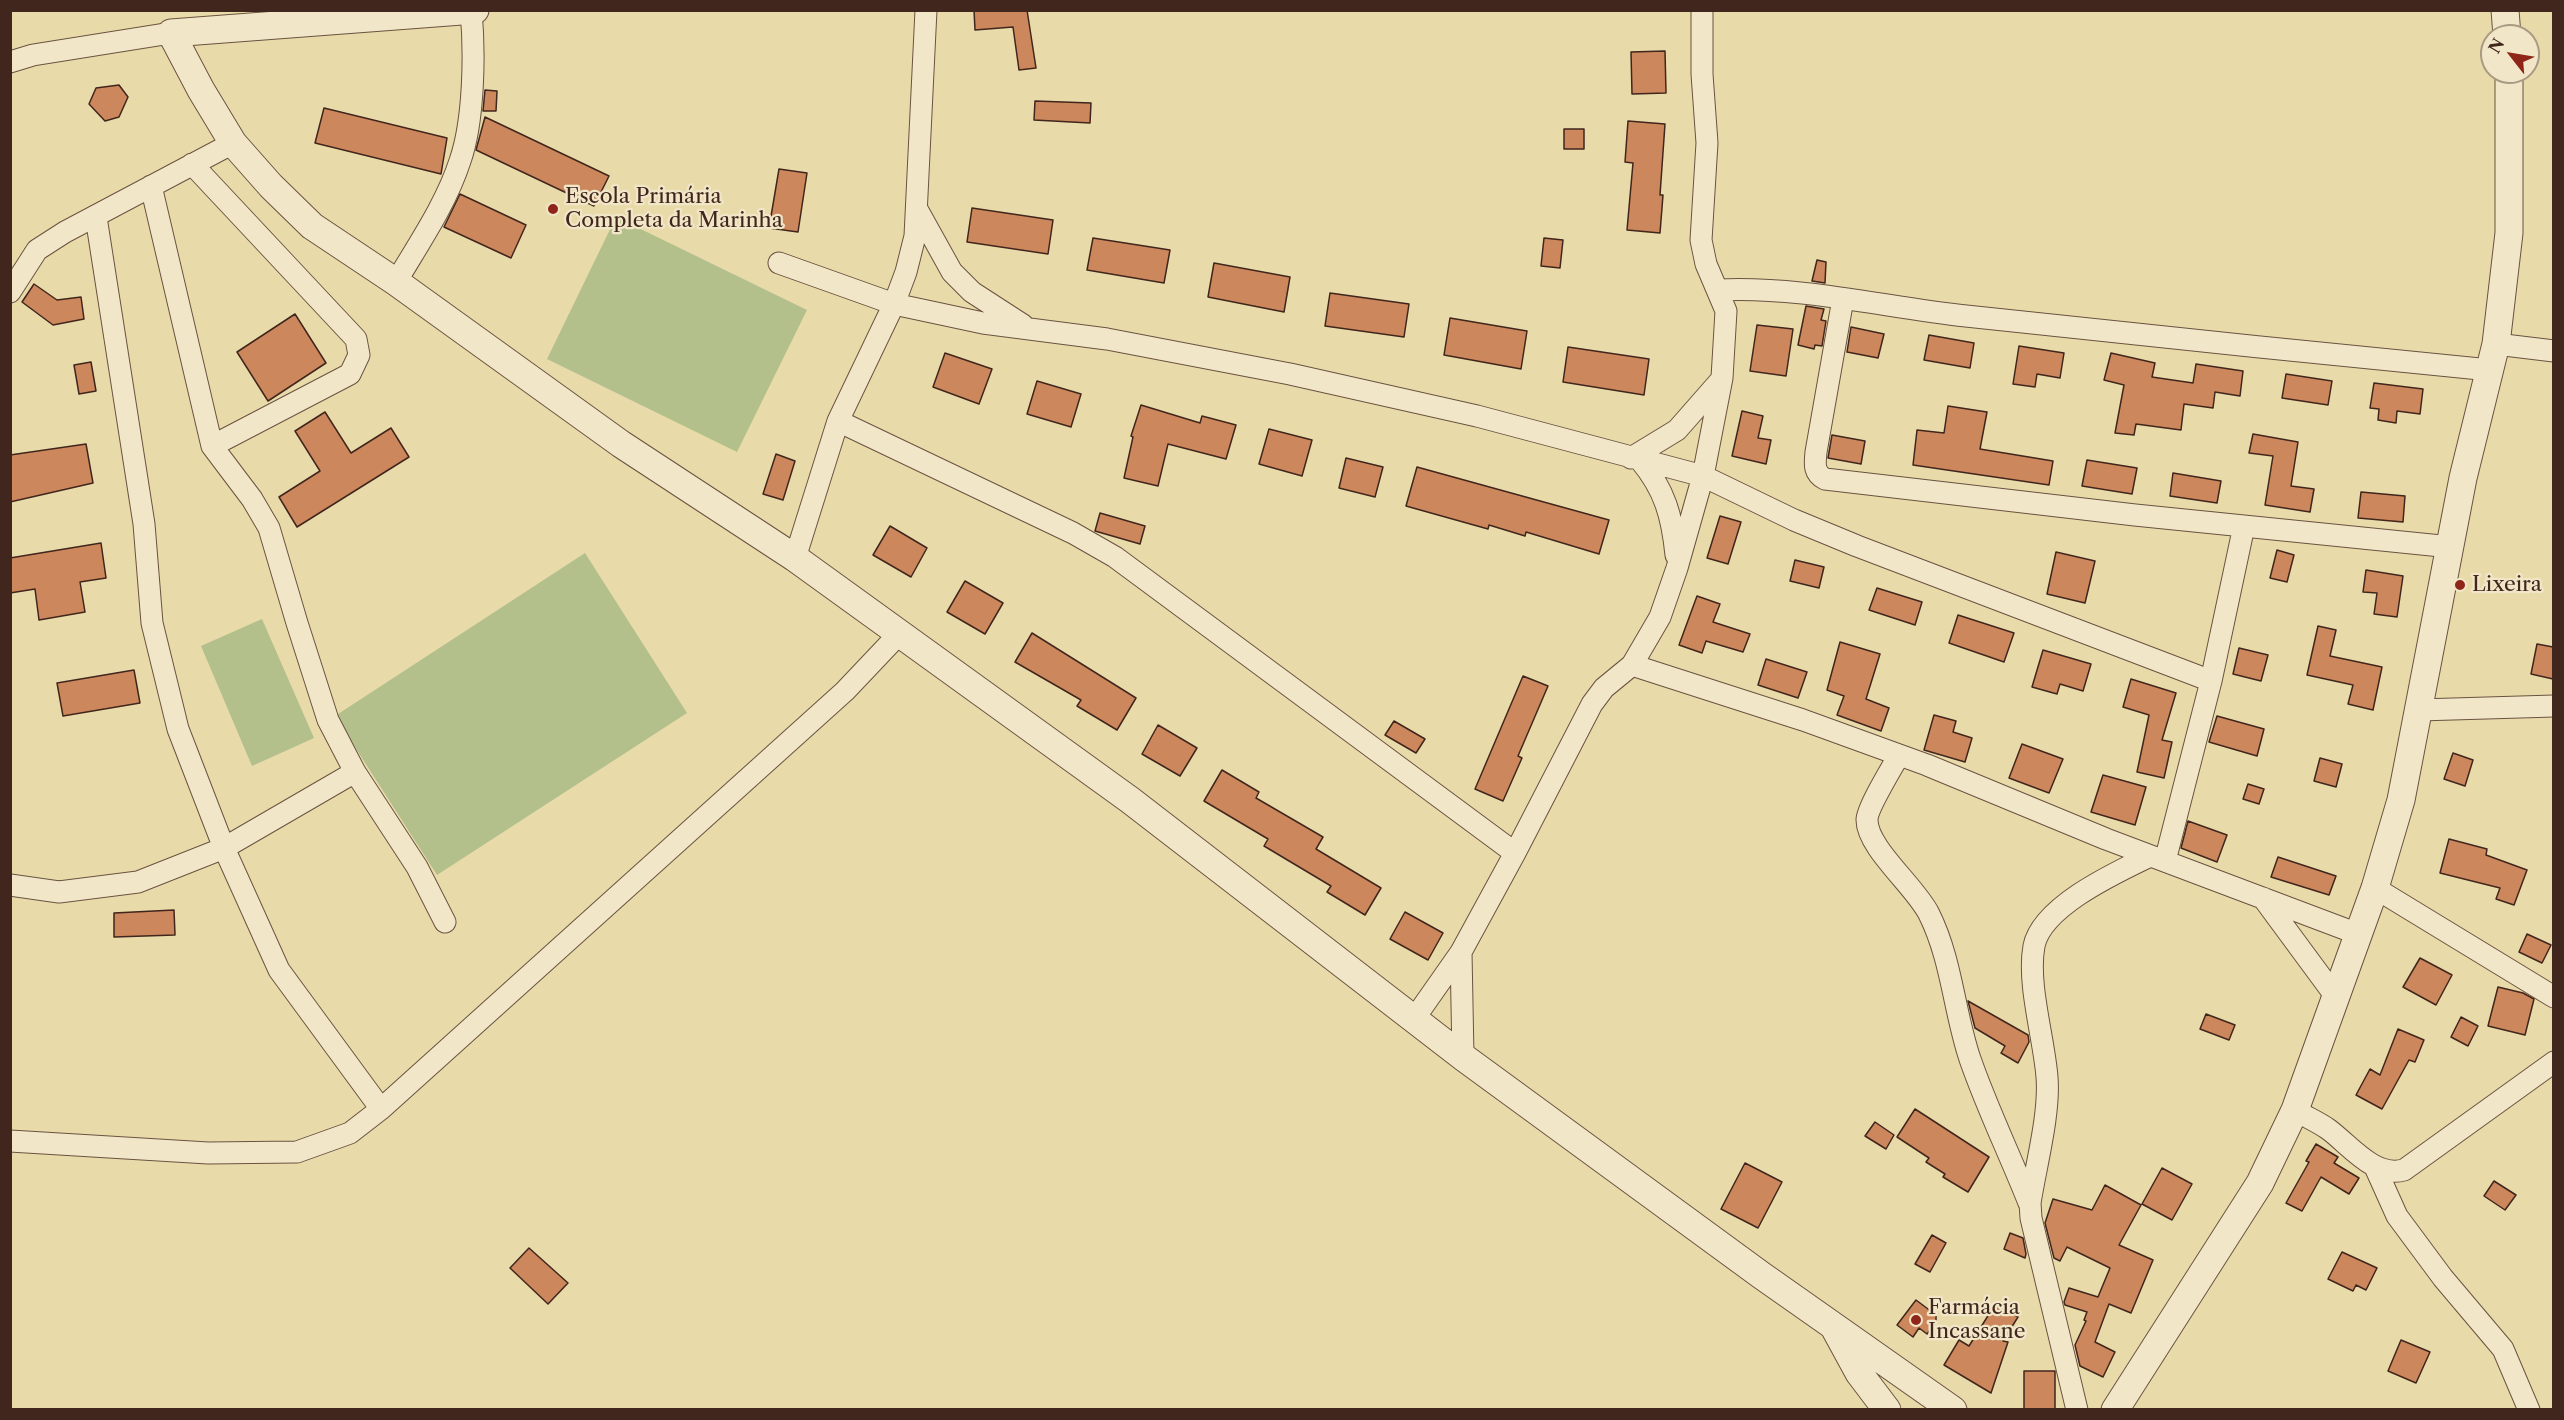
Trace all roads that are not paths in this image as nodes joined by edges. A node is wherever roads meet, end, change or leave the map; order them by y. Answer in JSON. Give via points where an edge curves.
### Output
{"nodes":[{"id":1,"x":926,"y":10,"type":"edge"},
{"id":2,"x":1702,"y":10,"type":"edge"},
{"id":3,"x":465,"y":11,"type":"edge"},
{"id":4,"x":171,"y":33,"type":"junction"},
{"id":5,"x":10,"y":62,"type":"edge"},
{"id":6,"x":2509,"y":84,"type":"edge"},
{"id":7,"x":233,"y":142,"type":"junction"},
{"id":8,"x":192,"y":164,"type":"junction"},
{"id":9,"x":151,"y":186,"type":"junction"},
{"id":10,"x":916,"y":209,"type":"junction"},
{"id":11,"x":96,"y":217,"type":"junction"},
{"id":12,"x":779,"y":263,"type":"dead end"},
{"id":13,"x":396,"y":282,"type":"junction"},
{"id":14,"x":1718,"y":290,"type":"junction"},
{"id":15,"x":10,"y":292,"type":"edge"},
{"id":16,"x":1843,"y":299,"type":"junction"},
{"id":17,"x":894,"y":304,"type":"junction"},
{"id":18,"x":1028,"y":328,"type":"junction"},
{"id":19,"x":2496,"y":344,"type":"junction"},
{"id":20,"x":2553,"y":351,"type":"edge"},
{"id":21,"x":2490,"y":370,"type":"junction"},
{"id":22,"x":1722,"y":378,"type":"junction"},
{"id":23,"x":838,"y":421,"type":"junction"},
{"id":24,"x":212,"y":446,"type":"junction"},
{"id":25,"x":1635,"y":459,"type":"junction"},
{"id":26,"x":1703,"y":476,"type":"junction"},
{"id":27,"x":2244,"y":526,"type":"junction"},
{"id":28,"x":2451,"y":547,"type":"junction"},
{"id":29,"x":795,"y":558,"type":"junction"},
{"id":30,"x":1677,"y":568,"type":"junction"},
{"id":31,"x":900,"y":634,"type":"junction"},
{"id":32,"x":1632,"y":664,"type":"junction"},
{"id":33,"x":2211,"y":681,"type":"junction"},
{"id":34,"x":2553,"y":706,"type":"edge"},
{"id":35,"x":2419,"y":710,"type":"junction"},
{"id":36,"x":1899,"y":755,"type":"junction"},
{"id":37,"x":355,"y":772,"type":"junction"},
{"id":38,"x":224,"y":848,"type":"junction"},
{"id":39,"x":1515,"y":853,"type":"junction"},
{"id":40,"x":2158,"y":858,"type":"junction"},
{"id":41,"x":10,"y":885,"type":"edge"},
{"id":42,"x":2375,"y":888,"type":"junction"},
{"id":43,"x":2263,"y":897,"type":"junction"},
{"id":44,"x":445,"y":922,"type":"dead end"},
{"id":45,"x":2358,"y":934,"type":"junction"},
{"id":46,"x":1461,"y":952,"type":"junction"},
{"id":47,"x":2336,"y":997,"type":"junction"},
{"id":48,"x":2553,"y":997,"type":"edge"},
{"id":49,"x":1414,"y":1019,"type":"junction"},
{"id":50,"x":1463,"y":1057,"type":"junction"},
{"id":51,"x":2553,"y":1062,"type":"edge"},
{"id":52,"x":381,"y":1108,"type":"junction"},
{"id":53,"x":2295,"y":1110,"type":"junction"},
{"id":54,"x":10,"y":1141,"type":"edge"},
{"id":55,"x":2375,"y":1167,"type":"junction"},
{"id":56,"x":2030,"y":1203,"type":"junction"},
{"id":57,"x":1831,"y":1323,"type":"junction"},
{"id":58,"x":1887,"y":1410,"type":"edge"},
{"id":59,"x":1953,"y":1410,"type":"edge"},
{"id":60,"x":2077,"y":1410,"type":"edge"},
{"id":61,"x":2115,"y":1410,"type":"edge"},
{"id":62,"x":2529,"y":1410,"type":"edge"}],
"edges":[{"from":1,"to":10,"type":"street"},
{"from":2,"to":14,"type":"street","via":[[1707,143],[1701,240]]},
{"from":3,"to":4,"type":"street"},
{"from":3,"to":13,"type":"street","via":[[473,53],[461,160],[445,197]]},
{"from":4,"to":5,"type":"street"},
{"from":4,"to":7,"type":"street"},
{"from":6,"to":19,"type":"street","via":[[2509,233]]},
{"from":7,"to":8,"type":"street"},
{"from":7,"to":13,"type":"street","via":[[312,226]]},
{"from":8,"to":9,"type":"street"},
{"from":8,"to":24,"type":"street","via":[[356,339],[359,355],[350,374]]},
{"from":9,"to":11,"type":"street"},
{"from":9,"to":24,"type":"street"},
{"from":10,"to":17,"type":"street","via":[[915,236]]},
{"from":10,"to":18,"type":"street","via":[[951,272],[972,292]]},
{"from":11,"to":15,"type":"street","via":[[37,250]]},
{"from":11,"to":38,"type":"street","via":[[144,524],[152,623],[178,729]]},
{"from":12,"to":17,"type":"street"},
{"from":13,"to":29,"type":"street","via":[[621,444]]},
{"from":14,"to":16,"type":"street"},
{"from":14,"to":22,"type":"street","via":[[1726,310]]},
{"from":16,"to":21,"type":"street","via":[[1966,316]]},
{"from":16,"to":27,"type":"street","via":[[1816,452],[1815,470],[1820,477]]},
{"from":17,"to":18,"type":"street"},
{"from":17,"to":23,"type":"street"},
{"from":18,"to":25,"type":"street","via":[[1290,374],[1477,416]]},
{"from":19,"to":20,"type":"street"},
{"from":19,"to":21,"type":"street"},
{"from":21,"to":28,"type":"street","via":[[2463,478]]},
{"from":22,"to":25,"type":"street","via":[[1677,430]]},
{"from":22,"to":26,"type":"street"},
{"from":23,"to":29,"type":"street"},
{"from":23,"to":39,"type":"street","via":[[1115,557]]},
{"from":24,"to":37,"type":"street","via":[[269,528],[328,720]]},
{"from":25,"to":26,"type":"street"},
{"from":25,"to":30,"type":"street","via":[[1664,496],[1672,521]]},
{"from":26,"to":30,"type":"street"},
{"from":26,"to":33,"type":"street","via":[[1857,546]]},
{"from":27,"to":28,"type":"street"},
{"from":27,"to":33,"type":"street"},
{"from":28,"to":35,"type":"street"},
{"from":29,"to":31,"type":"street"},
{"from":30,"to":32,"type":"street","via":[[1660,616]]},
{"from":31,"to":49,"type":"street","via":[[1130,800]]},
{"from":31,"to":52,"type":"street","via":[[845,692]]},
{"from":32,"to":36,"type":"street"},
{"from":32,"to":39,"type":"street","via":[[1592,704]]},
{"from":33,"to":40,"type":"street"},
{"from":34,"to":35,"type":"street"},
{"from":35,"to":42,"type":"street","via":[[2401,800]]},
{"from":36,"to":40,"type":"street"},
{"from":36,"to":56,"type":"street","via":[[1867,819],[1869,832],[1929,914],[1970,1058]]},
{"from":37,"to":38,"type":"street"},
{"from":37,"to":44,"type":"street","via":[[417,867]]},
{"from":38,"to":41,"type":"street","via":[[138,882],[59,892]]},
{"from":38,"to":52,"type":"street","via":[[279,970]]},
{"from":39,"to":46,"type":"street"},
{"from":40,"to":43,"type":"street"},
{"from":40,"to":56,"type":"street","via":[[2090,885],[2057,913],[2034,944],[2033,968],[2047,1092]]},
{"from":42,"to":45,"type":"street"},
{"from":42,"to":48,"type":"street"},
{"from":43,"to":45,"type":"street"},
{"from":43,"to":47,"type":"street"},
{"from":45,"to":47,"type":"street"},
{"from":46,"to":49,"type":"street"},
{"from":46,"to":50,"type":"street"},
{"from":47,"to":53,"type":"street"},
{"from":49,"to":50,"type":"street"},
{"from":50,"to":57,"type":"street"},
{"from":51,"to":55,"type":"street","via":[[2404,1170],[2393,1173]]},
{"from":52,"to":54,"type":"street","via":[[350,1132],[297,1152],[208,1153]]},
{"from":53,"to":55,"type":"street","via":[[2327,1128]]},
{"from":53,"to":61,"type":"street","via":[[2260,1183]]},
{"from":55,"to":62,"type":"street","via":[[2397,1216],[2503,1348]]},
{"from":56,"to":60,"type":"street"},
{"from":57,"to":58,"type":"street","via":[[1859,1373]]},
{"from":57,"to":59,"type":"street"}]}
